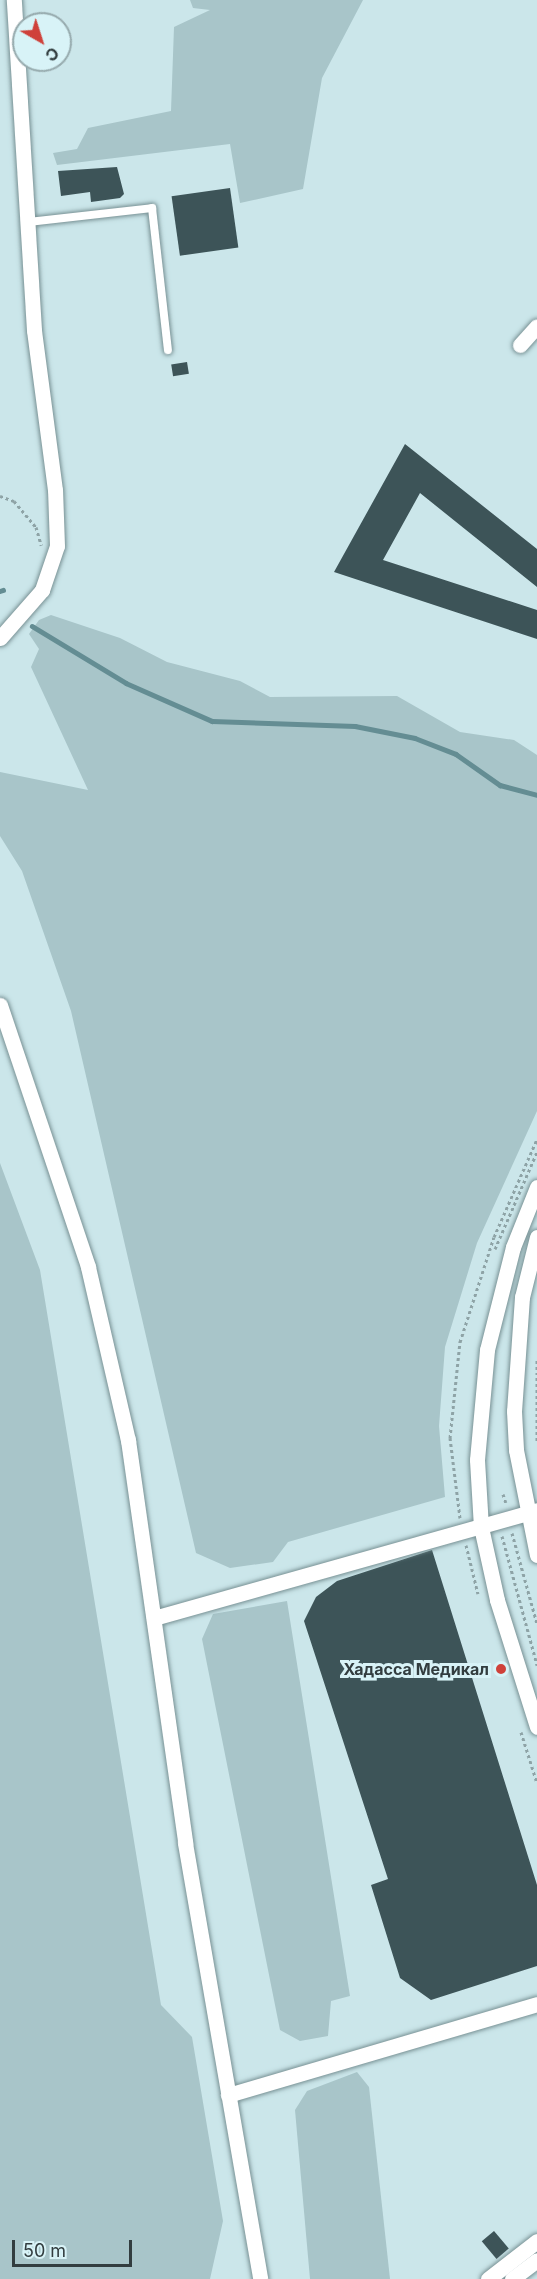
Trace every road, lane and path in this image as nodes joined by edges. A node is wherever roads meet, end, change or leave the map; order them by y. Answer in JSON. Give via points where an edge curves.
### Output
{"nodes":[{"id":1,"x":14,"y":0,"type":"edge"},
{"id":2,"x":28,"y":222,"type":"junction"},
{"id":3,"x":537,"y":326,"type":"edge"},
{"id":4,"x":520,"y":345,"type":"dead end"},
{"id":5,"x":168,"y":350,"type":"dead end"},
{"id":6,"x":0,"y":496,"type":"edge"},
{"id":7,"x":49,"y":576,"type":"junction"},
{"id":8,"x":2,"y":633,"type":"edge"},
{"id":9,"x":0,"y":1005,"type":"edge"},
{"id":10,"x":537,"y":1187,"type":"edge"},
{"id":11,"x":537,"y":1237,"type":"edge"},
{"id":12,"x":537,"y":1360,"type":"edge"},
{"id":13,"x":537,"y":1442,"type":"edge"},
{"id":14,"x":523,"y":1492,"type":"junction"},
{"id":15,"x":478,"y":1497,"type":"junction"},
{"id":16,"x":457,"y":1500,"type":"dead end"},
{"id":17,"x":532,"y":1512,"type":"edge"},
{"id":18,"x":481,"y":1527,"type":"junction"},
{"id":19,"x":532,"y":1535,"type":"junction"},
{"id":20,"x":513,"y":1540,"type":"junction"},
{"id":21,"x":503,"y":1542,"type":"junction"},
{"id":22,"x":485,"y":1546,"type":"junction"},
{"id":23,"x":467,"y":1551,"type":"dead end"},
{"id":24,"x":537,"y":1555,"type":"edge"},
{"id":25,"x":154,"y":1618,"type":"junction"},
{"id":26,"x":537,"y":1624,"type":"edge"},
{"id":27,"x":537,"y":1665,"type":"edge"},
{"id":28,"x":537,"y":1727,"type":"edge"},
{"id":29,"x":537,"y":2004,"type":"edge"},
{"id":30,"x":228,"y":2095,"type":"junction"},
{"id":31,"x":537,"y":2241,"type":"edge"},
{"id":32,"x":537,"y":2260,"type":"edge"},
{"id":33,"x":260,"y":2279,"type":"edge"},
{"id":34,"x":488,"y":2279,"type":"edge"},
{"id":35,"x":512,"y":2279,"type":"edge"}],
"edges":[{"from":1,"to":2,"type":"street"},
{"from":2,"to":5,"type":"lane","via":[[152,208]]},
{"from":2,"to":7,"type":"street","via":[[41,404],[55,490],[57,546]]},
{"from":3,"to":4,"type":"street"},
{"from":6,"to":7,"type":"path","via":[[14,501],[36,527]]},
{"from":7,"to":8,"type":"street"},
{"from":9,"to":25,"type":"street","via":[[51,1150],[107,1344]]},
{"from":10,"to":15,"type":"street","via":[[513,1247],[487,1350],[480,1401]]},
{"from":11,"to":14,"type":"street","via":[[516,1348],[516,1450]]},
{"from":12,"to":13,"type":"path"},
{"from":14,"to":15,"type":"path"},
{"from":14,"to":17,"type":"street"},
{"from":15,"to":16,"type":"path"},
{"from":15,"to":18,"type":"street"},
{"from":17,"to":18,"type":"street"},
{"from":17,"to":19,"type":"street"},
{"from":18,"to":22,"type":"street"},
{"from":18,"to":25,"type":"street"},
{"from":19,"to":20,"type":"path"},
{"from":19,"to":24,"type":"street"},
{"from":20,"to":21,"type":"path"},
{"from":20,"to":26,"type":"path"},
{"from":21,"to":22,"type":"path"},
{"from":21,"to":27,"type":"path"},
{"from":22,"to":23,"type":"path"},
{"from":22,"to":28,"type":"street"},
{"from":25,"to":30,"type":"street"},
{"from":29,"to":30,"type":"street"},
{"from":30,"to":33,"type":"street"},
{"from":31,"to":34,"type":"street"},
{"from":32,"to":35,"type":"street"}]}
